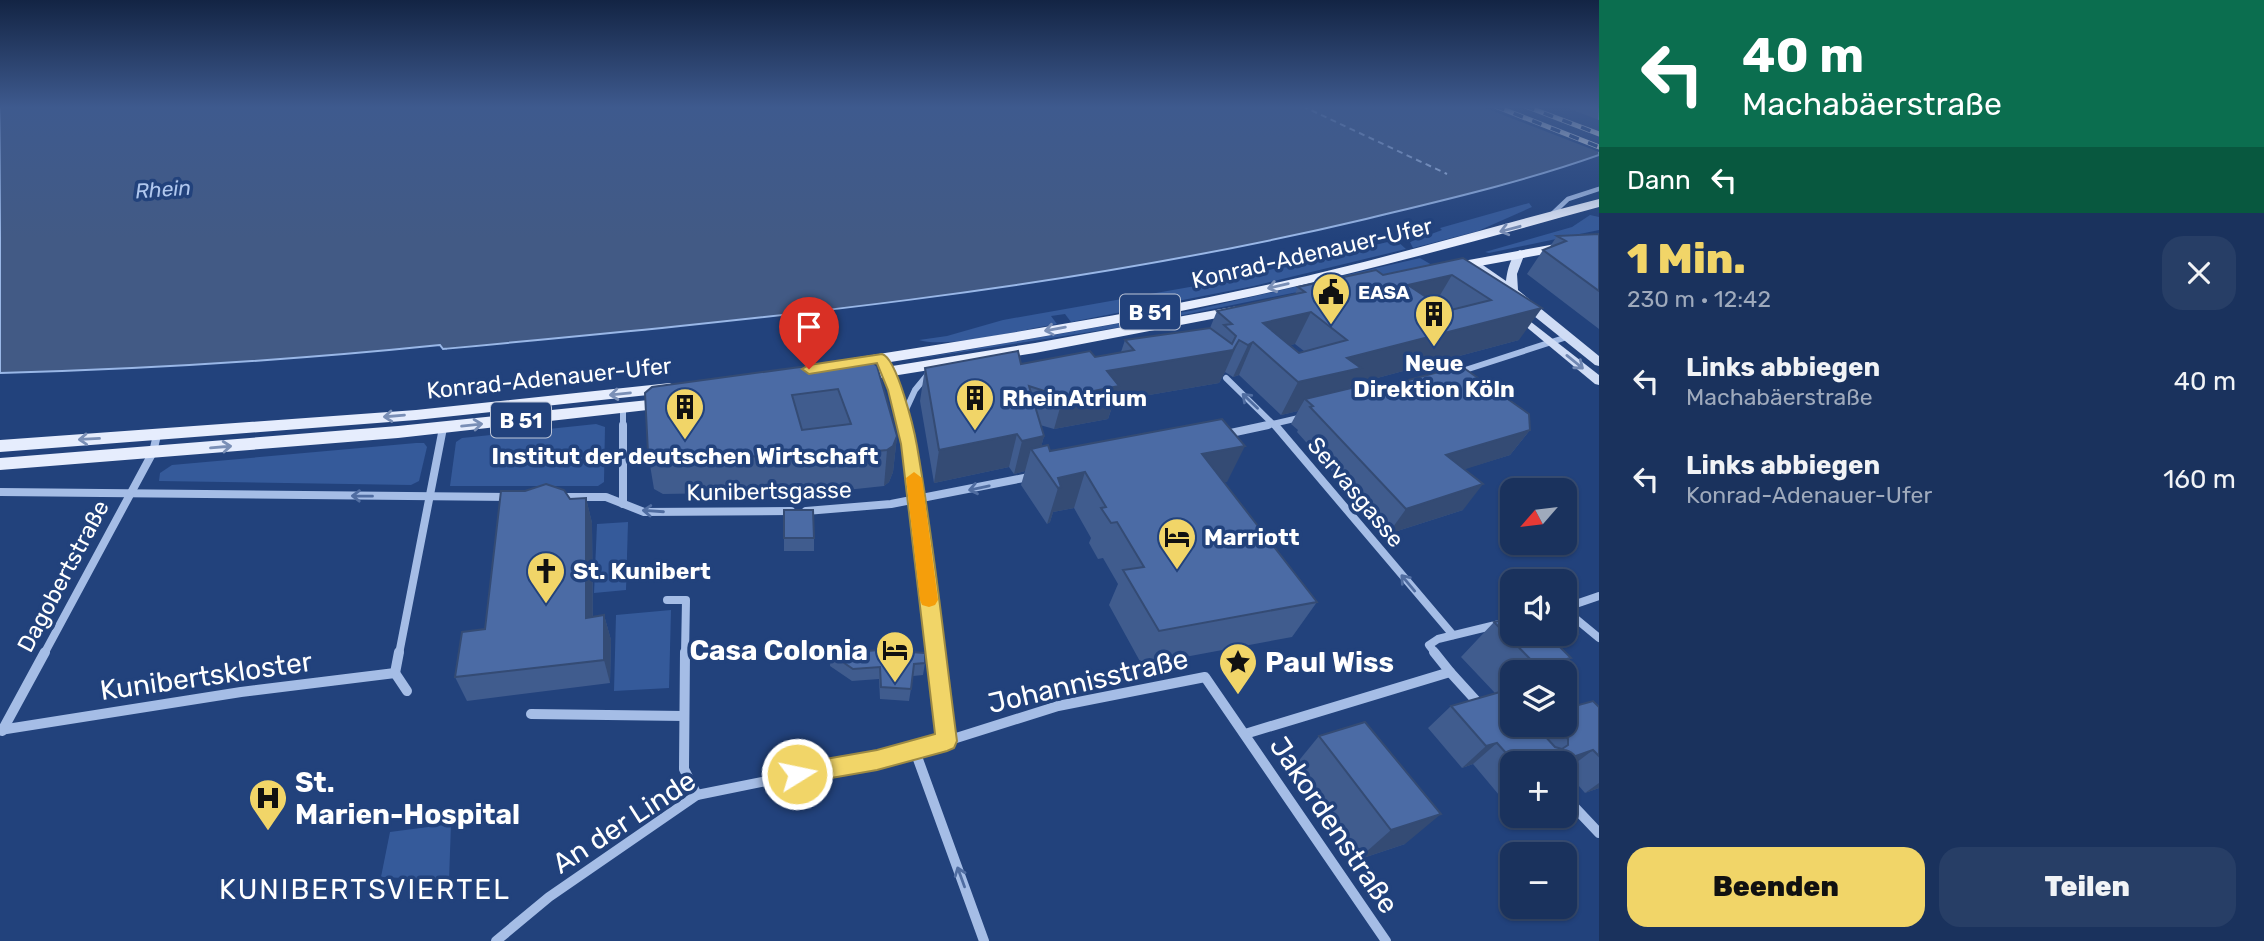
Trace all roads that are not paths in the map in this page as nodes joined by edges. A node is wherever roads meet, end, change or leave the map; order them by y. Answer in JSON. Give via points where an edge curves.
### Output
{"nodes":[{"id":1,"x":1599,"y":189,"type":"edge"},
{"id":2,"x":1599,"y":203,"type":"edge"},
{"id":3,"x":1548,"y":219,"type":"junction"},
{"id":4,"x":1472,"y":239,"type":"junction"},
{"id":5,"x":1599,"y":240,"type":"edge"},
{"id":6,"x":1424,"y":250,"type":"junction"},
{"id":7,"x":1520,"y":253,"type":"junction"},
{"id":8,"x":1463,"y":265,"type":"junction"},
{"id":9,"x":1444,"y":276,"type":"edge"},
{"id":10,"x":1512,"y":292,"type":"junction"},
{"id":11,"x":1283,"y":301,"type":"edge"},
{"id":12,"x":1504,"y":303,"type":"edge"},
{"id":13,"x":1567,"y":337,"type":"junction"},
{"id":14,"x":1552,"y":342,"type":"junction"},
{"id":15,"x":946,"y":361,"type":"junction"},
{"id":16,"x":1599,"y":362,"type":"edge"},
{"id":17,"x":885,"y":365,"type":"junction"},
{"id":18,"x":832,"y":373,"type":"edge"},
{"id":19,"x":1453,"y":373,"type":"edge"},
{"id":20,"x":1226,"y":378,"type":"edge"},
{"id":21,"x":1599,"y":381,"type":"edge"},
{"id":22,"x":623,"y":408,"type":"junction"},
{"id":23,"x":1309,"y":415,"type":"edge"},
{"id":24,"x":903,"y":417,"type":"junction"},
{"id":25,"x":1274,"y":424,"type":"junction"},
{"id":26,"x":443,"y":428,"type":"junction"},
{"id":27,"x":1219,"y":436,"type":"edge"},
{"id":28,"x":155,"y":444,"type":"junction"},
{"id":29,"x":0,"y":446,"type":"edge"},
{"id":30,"x":0,"y":464,"type":"edge"},
{"id":31,"x":1042,"y":474,"type":"edge"},
{"id":32,"x":0,"y":492,"type":"edge"},
{"id":33,"x":130,"y":493,"type":"junction"},
{"id":34,"x":430,"y":497,"type":"junction"},
{"id":35,"x":525,"y":497,"type":"edge"},
{"id":36,"x":552,"y":497,"type":"edge"},
{"id":37,"x":917,"y":502,"type":"junction"},
{"id":38,"x":623,"y":504,"type":"junction"},
{"id":39,"x":1599,"y":596,"type":"edge"},
{"id":40,"x":667,"y":600,"type":"dead end"},
{"id":41,"x":1577,"y":604,"type":"edge"},
{"id":42,"x":1577,"y":620,"type":"edge"},
{"id":43,"x":1500,"y":624,"type":"edge"},
{"id":44,"x":1452,"y":635,"type":"junction"},
{"id":45,"x":1599,"y":638,"type":"edge"},
{"id":46,"x":1450,"y":672,"type":"junction"},
{"id":47,"x":395,"y":673,"type":"junction"},
{"id":48,"x":407,"y":691,"type":"dead end"},
{"id":49,"x":1485,"y":711,"type":"edge"},
{"id":50,"x":531,"y":714,"type":"dead end"},
{"id":51,"x":684,"y":716,"type":"junction"},
{"id":52,"x":1,"y":732,"type":"edge"},
{"id":53,"x":1245,"y":734,"type":"junction"},
{"id":54,"x":947,"y":741,"type":"junction"},
{"id":55,"x":915,"y":751,"type":"junction"},
{"id":56,"x":697,"y":795,"type":"junction"},
{"id":57,"x":1577,"y":810,"type":"edge"},
{"id":58,"x":1599,"y":833,"type":"edge"},
{"id":59,"x":496,"y":941,"type":"edge"},
{"id":60,"x":984,"y":941,"type":"edge"},
{"id":61,"x":1386,"y":941,"type":"edge"}],
"edges":[{"from":1,"to":3,"type":"street","name":"Konrad-Adenauer-Ufer","via":[[1568,199]]},
{"from":2,"to":3,"type":"main road","name":"Konrad-Adenauer-Ufer","number":"B 51"},
{"from":3,"to":4,"type":"main road","name":"Konrad-Adenauer-Ufer","number":"B 51","one_way":true},
{"from":4,"to":6,"type":"main road","name":"Konrad-Adenauer-Ufer","number":"B 51"},
{"from":4,"to":8,"type":"main road"},
{"from":5,"to":7,"type":"main road","name":"Konrad-Adenauer-Ufer"},
{"from":6,"to":8,"type":"main road"},
{"from":6,"to":17,"type":"main road","name":"Konrad-Adenauer-Ufer","number":"B 51","one_way":true,"via":[[1238,295]]},
{"from":7,"to":8,"type":"main road","name":"Konrad-Adenauer-Ufer"},
{"from":7,"to":10,"type":"main road","via":[[1512,274]]},
{"from":8,"to":9,"type":"main road","name":"Konrad-Adenauer-Ufer"},
{"from":8,"to":10,"type":"main road"},
{"from":10,"to":13,"type":"main road"},
{"from":11,"to":15,"type":"main road","name":"Konrad-Adenauer-Ufer","number":"B 51","via":[[1170,327]]},
{"from":12,"to":14,"type":"main road"},
{"from":13,"to":14,"type":"street"},
{"from":13,"to":16,"type":"main road"},
{"from":14,"to":19,"type":"street"},
{"from":14,"to":21,"type":"main road","one_way":true},
{"from":15,"to":17,"type":"main road","name":"Konrad-Adenauer-Ufer","number":"B 51"},
{"from":15,"to":24,"type":"street","via":[[922,378]]},
{"from":17,"to":18,"type":"main road","name":"Konrad-Adenauer-Ufer","number":"B 51"},
{"from":17,"to":24,"type":"street"},
{"from":25,"to":20,"type":"street","name":"Servasgasse","one_way":true},
{"from":26,"to":22,"type":"main road","name":"Konrad-Adenauer-Ufer","number":"B 51","one_way":true},
{"from":22,"to":28,"type":"main road","name":"Konrad-Adenauer-Ufer","number":"B 51","one_way":true,"via":[[686,393],[416,415]]},
{"from":22,"to":38,"type":"street","name":"Konrad-Adenauer-Ufer"},
{"from":23,"to":25,"type":"street"},
{"from":24,"to":37,"type":"street"},
{"from":25,"to":27,"type":"street"},
{"from":44,"to":25,"type":"street","name":"Servasgasse","one_way":true},
{"from":28,"to":26,"type":"main road","name":"Konrad-Adenauer-Ufer","number":"B 51","one_way":true},
{"from":26,"to":34,"type":"street"},
{"from":28,"to":29,"type":"main road","name":"Konrad-Adenauer-Ufer","number":"B 51","one_way":true},
{"from":28,"to":30,"type":"main road","name":"Konrad-Adenauer-Ufer","number":"B 51"},
{"from":28,"to":33,"type":"street","name":"Dagobertstraße"},
{"from":31,"to":37,"type":"street","name":"Kunibertsgasse","one_way":true},
{"from":32,"to":33,"type":"street"},
{"from":34,"to":33,"type":"street","one_way":true},
{"from":33,"to":52,"type":"street","name":"Dagobertstraße"},
{"from":34,"to":35,"type":"street"},
{"from":34,"to":47,"type":"street"},
{"from":36,"to":38,"type":"street","via":[[606,497]]},
{"from":37,"to":38,"type":"street","name":"Kunibertsgasse","one_way":true,"via":[[850,510],[719,513],[644,512]]},
{"from":37,"to":54,"type":"street"},
{"from":39,"to":41,"type":"street"},
{"from":40,"to":51,"type":"street","via":[[686,600]]},
{"from":42,"to":45,"type":"street"},
{"from":43,"to":44,"type":"street"},
{"from":44,"to":46,"type":"street","via":[[1429,645]]},
{"from":46,"to":49,"type":"street"},
{"from":46,"to":53,"type":"street"},
{"from":47,"to":48,"type":"street"},
{"from":47,"to":52,"type":"street","name":"Kunibertskloster","via":[[241,692]]},
{"from":50,"to":51,"type":"street"},
{"from":51,"to":56,"type":"street","via":[[684,768]]},
{"from":53,"to":54,"type":"street","name":"Johannisstraße","via":[[1205,677],[1058,706]]},
{"from":53,"to":61,"type":"street","name":"Jakordenstraße"},
{"from":54,"to":55,"type":"street","name":"Johannisstraße"},
{"from":55,"to":56,"type":"street","name":"An der Linde"},
{"from":60,"to":55,"type":"street","one_way":true},
{"from":56,"to":59,"type":"street","name":"An der Linde","via":[[550,897]]},
{"from":57,"to":58,"type":"street"}]}
